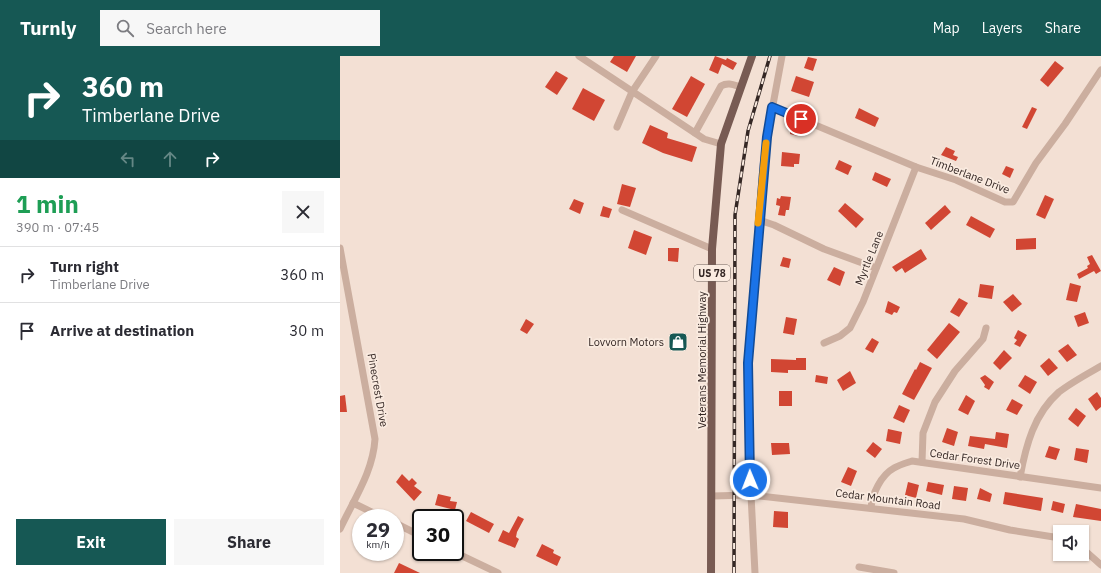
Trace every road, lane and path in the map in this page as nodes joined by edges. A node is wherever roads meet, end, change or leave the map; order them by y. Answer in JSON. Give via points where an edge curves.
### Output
{"nodes":[{"id":1,"x":579,"y":56,"type":"edge"},
{"id":2,"x":656,"y":56,"type":"edge"},
{"id":3,"x":752,"y":56,"type":"edge"},
{"id":4,"x":782,"y":56,"type":"edge"},
{"id":5,"x":1101,"y":70,"type":"edge"},
{"id":6,"x":741,"y":87,"type":"junction"},
{"id":7,"x":632,"y":92,"type":"junction"},
{"id":8,"x":772,"y":107,"type":"junction"},
{"id":9,"x":617,"y":127,"type":"dead end"},
{"id":10,"x":695,"y":133,"type":"junction"},
{"id":11,"x":721,"y":144,"type":"junction"},
{"id":12,"x":916,"y":167,"type":"junction"},
{"id":13,"x":622,"y":210,"type":"dead end"},
{"id":14,"x":759,"y":220,"type":"junction"},
{"id":15,"x":340,"y":248,"type":"edge"},
{"id":16,"x":712,"y":249,"type":"junction"},
{"id":17,"x":876,"y":268,"type":"junction"},
{"id":18,"x":986,"y":328,"type":"dead end"},
{"id":19,"x":824,"y":343,"type":"dead end"},
{"id":20,"x":1101,"y":366,"type":"edge"},
{"id":21,"x":922,"y":462,"type":"junction"},
{"id":22,"x":1020,"y":476,"type":"junction"},
{"id":23,"x":1101,"y":488,"type":"edge"},
{"id":24,"x":751,"y":495,"type":"junction"},
{"id":25,"x":712,"y":496,"type":"junction"},
{"id":26,"x":353,"y":503,"type":"junction"},
{"id":27,"x":871,"y":508,"type":"junction"},
{"id":28,"x":365,"y":509,"type":"edge"},
{"id":29,"x":340,"y":529,"type":"edge"},
{"id":30,"x":1053,"y":537,"type":"edge"},
{"id":31,"x":1089,"y":554,"type":"edge"},
{"id":32,"x":464,"y":557,"type":"edge"},
{"id":33,"x":1101,"y":565,"type":"edge"},
{"id":34,"x":859,"y":567,"type":"dead end"},
{"id":35,"x":498,"y":573,"type":"edge"},
{"id":36,"x":711,"y":573,"type":"edge"},
{"id":37,"x":755,"y":573,"type":"edge"},
{"id":38,"x":894,"y":573,"type":"edge"}],
"edges":[{"from":1,"to":7,"type":"street"},
{"from":2,"to":7,"type":"street"},
{"from":3,"to":6,"type":"main road","name":"Veterans Memorial Highway","number":"US 78"},
{"from":4,"to":8,"type":"street"},
{"from":5,"to":12,"type":"street","name":"Timberlane Drive","via":[[1066,124],[1036,163],[1013,202],[1005,202],[956,180]]},
{"from":6,"to":10,"type":"street","via":[[732,84],[721,86]]},
{"from":6,"to":11,"type":"main road","name":"Veterans Memorial Highway","number":"US 78"},
{"from":7,"to":9,"type":"street"},
{"from":7,"to":10,"type":"street"},
{"from":8,"to":12,"type":"street","name":"Timberlane Drive"},
{"from":8,"to":14,"type":"street"},
{"from":10,"to":11,"type":"street","via":[[704,139]]},
{"from":11,"to":16,"type":"main road","name":"Veterans Memorial Highway","number":"US 78"},
{"from":12,"to":17,"type":"street","name":"Myrtle Lane"},
{"from":13,"to":16,"type":"street"},
{"from":14,"to":17,"type":"street","via":[[774,224],[824,249]]},
{"from":14,"to":24,"type":"street","via":[[748,363]]},
{"from":15,"to":26,"type":"street","name":"Pinecrest Drive","via":[[375,438],[374,455],[368,473]]},
{"from":16,"to":25,"type":"main road","name":"Veterans Memorial Highway","number":"US 78"},
{"from":17,"to":19,"type":"street","name":"Myrtle Lane","via":[[850,328]]},
{"from":18,"to":21,"type":"street","via":[[983,339],[955,371],[935,402],[923,433]]},
{"from":20,"to":22,"type":"street","via":[[1060,392],[1044,408],[1027,441]]},
{"from":21,"to":22,"type":"street","name":"Cedar Forest Drive"},
{"from":21,"to":27,"type":"street","name":"Cedar Forest Drive","via":[[912,461],[893,468],[880,481],[871,500]]},
{"from":22,"to":23,"type":"street","name":"Cedar Forest Drive"},
{"from":24,"to":25,"type":"street","name":"Cedar Mountain Road"},
{"from":24,"to":27,"type":"street","name":"Cedar Mountain Road"},
{"from":24,"to":37,"type":"street"},
{"from":25,"to":36,"type":"main road","name":"Veterans Memorial Highway","number":"US 78"},
{"from":26,"to":28,"type":"street"},
{"from":26,"to":29,"type":"street","name":"Pinecrest Drive"},
{"from":27,"to":30,"type":"street","name":"Cedar Mountain Road","via":[[964,519]]},
{"from":31,"to":33,"type":"street"},
{"from":32,"to":35,"type":"street"},
{"from":34,"to":38,"type":"street"}]}
